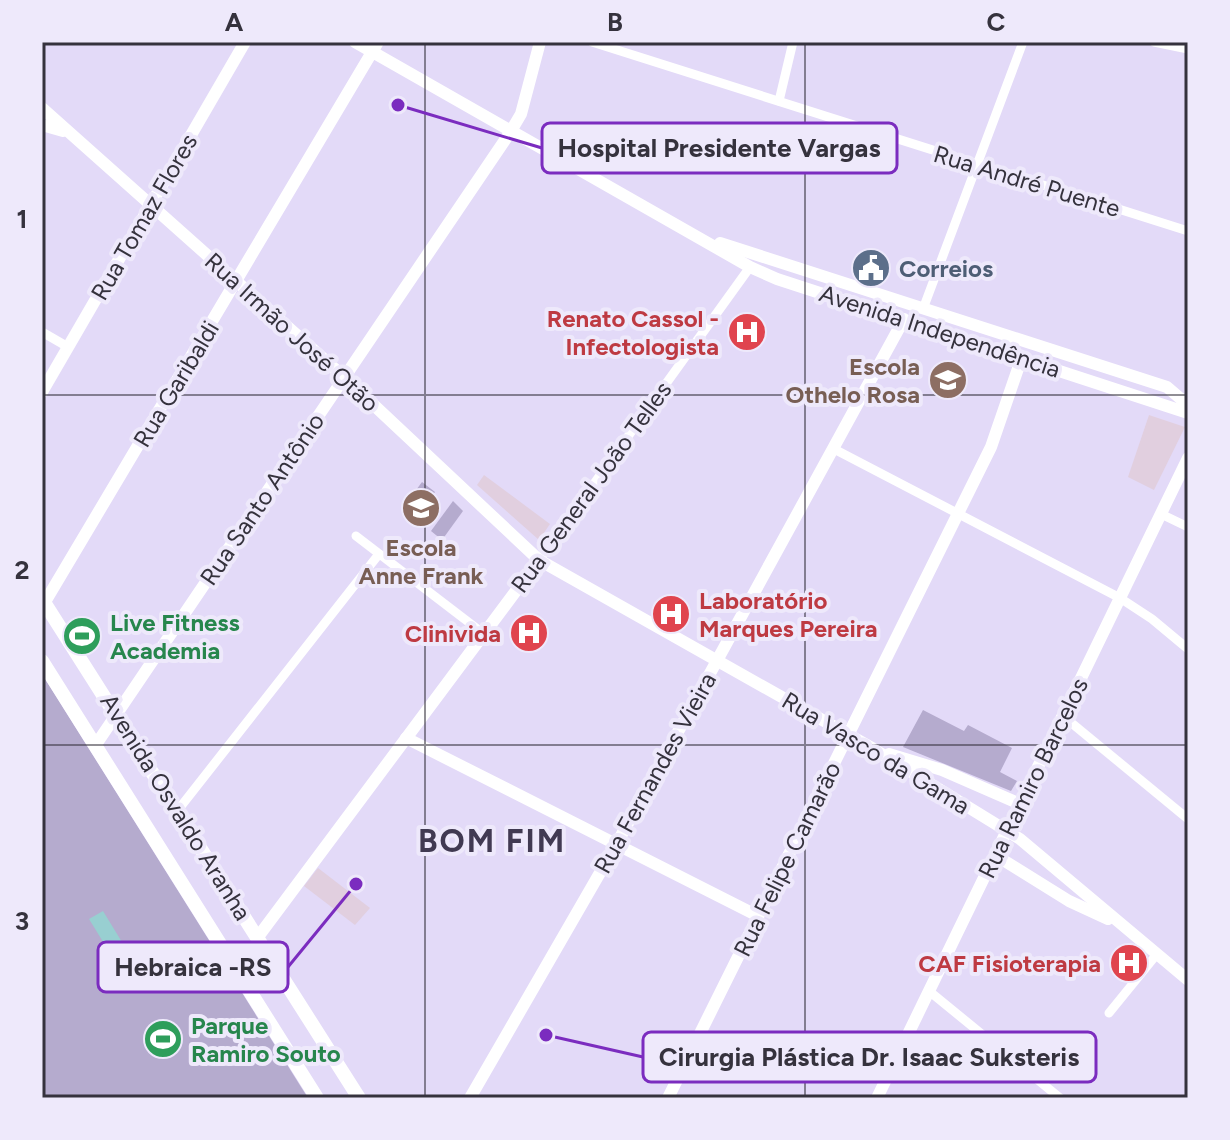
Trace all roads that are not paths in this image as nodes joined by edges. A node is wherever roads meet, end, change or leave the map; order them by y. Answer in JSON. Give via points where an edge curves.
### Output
{"nodes":[{"id":1,"x":245,"y":42,"type":"edge"},
{"id":2,"x":355,"y":42,"type":"edge"},
{"id":3,"x":540,"y":42,"type":"edge"},
{"id":4,"x":592,"y":42,"type":"edge"},
{"id":5,"x":793,"y":42,"type":"edge"},
{"id":6,"x":1023,"y":42,"type":"edge"},
{"id":7,"x":1154,"y":42,"type":"edge"},
{"id":8,"x":376,"y":47,"type":"edge"},
{"id":9,"x":1188,"y":49,"type":"edge"},
{"id":10,"x":779,"y":101,"type":"junction"},
{"id":11,"x":42,"y":108,"type":"edge"},
{"id":12,"x":42,"y":125,"type":"edge"},
{"id":13,"x":511,"y":131,"type":"junction"},
{"id":14,"x":66,"y":132,"type":"junction"},
{"id":15,"x":977,"y":165,"type":"junction"},
{"id":16,"x":151,"y":205,"type":"junction"},
{"id":17,"x":1188,"y":231,"type":"edge"},
{"id":18,"x":697,"y":236,"type":"junction"},
{"id":19,"x":750,"y":267,"type":"junction"},
{"id":20,"x":237,"y":283,"type":"junction"},
{"id":21,"x":923,"y":309,"type":"junction"},
{"id":22,"x":904,"y":319,"type":"junction"},
{"id":23,"x":42,"y":332,"type":"edge"},
{"id":24,"x":68,"y":347,"type":"junction"},
{"id":25,"x":1022,"y":357,"type":"junction"},
{"id":26,"x":345,"y":378,"type":"junction"},
{"id":27,"x":42,"y":392,"type":"edge"},
{"id":28,"x":1188,"y":405,"type":"edge"},
{"id":29,"x":1188,"y":413,"type":"edge"},
{"id":30,"x":834,"y":449,"type":"junction"},
{"id":31,"x":1188,"y":458,"type":"edge"},
{"id":32,"x":958,"y":513,"type":"junction"},
{"id":33,"x":1161,"y":514,"type":"junction"},
{"id":34,"x":1188,"y":527,"type":"edge"},
{"id":35,"x":356,"y":536,"type":"dead end"},
{"id":36,"x":379,"y":554,"type":"junction"},
{"id":37,"x":539,"y":560,"type":"junction"},
{"id":38,"x":1120,"y":598,"type":"junction"},
{"id":39,"x":43,"y":603,"type":"edge"},
{"id":40,"x":484,"y":634,"type":"junction"},
{"id":41,"x":1188,"y":649,"type":"edge"},
{"id":42,"x":42,"y":661,"type":"edge"},
{"id":43,"x":718,"y":661,"type":"junction"},
{"id":44,"x":117,"y":713,"type":"junction"},
{"id":45,"x":1063,"y":716,"type":"junction"},
{"id":46,"x":848,"y":735,"type":"junction"},
{"id":47,"x":406,"y":738,"type":"junction"},
{"id":48,"x":95,"y":746,"type":"junction"},
{"id":49,"x":872,"y":748,"type":"junction"},
{"id":50,"x":1018,"y":809,"type":"junction"},
{"id":51,"x":178,"y":810,"type":"junction"},
{"id":52,"x":1188,"y":819,"type":"edge"},
{"id":53,"x":616,"y":845,"type":"junction"},
{"id":54,"x":997,"y":852,"type":"junction"},
{"id":55,"x":758,"y":916,"type":"junction"},
{"id":56,"x":1122,"y":925,"type":"junction"},
{"id":57,"x":258,"y":937,"type":"junction"},
{"id":58,"x":1157,"y":954,"type":"junction"},
{"id":59,"x":1188,"y":980,"type":"edge"},
{"id":60,"x":929,"y":991,"type":"junction"},
{"id":61,"x":1109,"y":1013,"type":"dead end"},
{"id":62,"x":1049,"y":1094,"type":"edge"},
{"id":63,"x":317,"y":1098,"type":"edge"},
{"id":64,"x":359,"y":1098,"type":"edge"},
{"id":65,"x":470,"y":1098,"type":"edge"},
{"id":66,"x":668,"y":1098,"type":"edge"},
{"id":67,"x":877,"y":1098,"type":"edge"},
{"id":68,"x":1060,"y":1098,"type":"edge"}],
"edges":[{"from":1,"to":16,"type":"street","name":"Rua Tomaz Flores"},
{"from":2,"to":8,"type":"street","name":"Avenida Independência"},
{"from":3,"to":13,"type":"street","name":"Rua Santo Antônio","via":[[521,114]]},
{"from":4,"to":10,"type":"street","name":"Rua André Puente"},
{"from":5,"to":10,"type":"street"},
{"from":6,"to":15,"type":"street"},
{"from":7,"to":9,"type":"street"},
{"from":8,"to":13,"type":"street","name":"Avenida Independência"},
{"from":8,"to":20,"type":"street","name":"Rua Garibaldi"},
{"from":10,"to":15,"type":"street","name":"Rua André Puente"},
{"from":11,"to":14,"type":"street","name":"Rua Irmão José Otão"},
{"from":12,"to":14,"type":"street"},
{"from":13,"to":18,"type":"street","name":"Avenida Independência"},
{"from":13,"to":26,"type":"street","name":"Rua Santo Antônio"},
{"from":14,"to":16,"type":"street","name":"Rua Irmão José Otão"},
{"from":15,"to":17,"type":"street","name":"Rua André Puente"},
{"from":15,"to":21,"type":"street"},
{"from":16,"to":20,"type":"street","name":"Rua Irmão José Otão"},
{"from":16,"to":24,"type":"street","name":"Rua Tomaz Flores"},
{"from":18,"to":19,"type":"street","name":"Avenida Independência"},
{"from":18,"to":21,"type":"street","name":"Avenida Independência"},
{"from":19,"to":22,"type":"street","name":"Avenida Independência"},
{"from":19,"to":37,"type":"street","name":"Rua General João Telles"},
{"from":20,"to":26,"type":"street","name":"Rua Irmão José Otão"},
{"from":20,"to":39,"type":"street","name":"Rua Garibaldi"},
{"from":21,"to":28,"type":"street","name":"Avenida Independência","via":[[1167,387]]},
{"from":22,"to":25,"type":"street","name":"Avenida Independência"},
{"from":22,"to":30,"type":"street","name":"Rua Fernandes Vieira"},
{"from":23,"to":24,"type":"street"},
{"from":24,"to":27,"type":"street","name":"Rua Tomaz Flores"},
{"from":25,"to":29,"type":"street","name":"Avenida Independência"},
{"from":25,"to":32,"type":"street","name":"Rua Felipe Camarão","via":[[991,447]]},
{"from":26,"to":37,"type":"street","name":"Rua Irmão José Otão"},
{"from":26,"to":44,"type":"street","name":"Rua Santo Antônio"},
{"from":30,"to":32,"type":"street"},
{"from":30,"to":43,"type":"street","name":"Rua Fernandes Vieira"},
{"from":31,"to":33,"type":"street","name":"Rua Ramiro Barcelos"},
{"from":32,"to":38,"type":"street"},
{"from":32,"to":46,"type":"street","name":"Rua Felipe Camarão"},
{"from":33,"to":34,"type":"street"},
{"from":33,"to":38,"type":"street","name":"Rua Ramiro Barcelos"},
{"from":35,"to":36,"type":"street"},
{"from":36,"to":40,"type":"street"},
{"from":36,"to":51,"type":"street"},
{"from":37,"to":40,"type":"street","name":"Rua General João Telles"},
{"from":37,"to":43,"type":"street","name":"Rua Vasco da Gama"},
{"from":38,"to":41,"type":"street"},
{"from":38,"to":45,"type":"street","name":"Rua Ramiro Barcelos"},
{"from":39,"to":44,"type":"main road","name":"Avenida Osvaldo Aranha"},
{"from":40,"to":47,"type":"street","name":"Rua General João Telles"},
{"from":42,"to":48,"type":"main road","name":"Avenida Osvaldo Aranha"},
{"from":43,"to":46,"type":"street","name":"Rua Vasco da Gama"},
{"from":43,"to":53,"type":"street","name":"Rua Fernandes Vieira"},
{"from":44,"to":48,"type":"street","name":"Rua Santo Antônio"},
{"from":44,"to":51,"type":"main road","name":"Avenida Osvaldo Aranha"},
{"from":45,"to":50,"type":"street","name":"Rua Ramiro Barcelos"},
{"from":45,"to":52,"type":"street"},
{"from":46,"to":49,"type":"street","name":"Rua Vasco da Gama"},
{"from":46,"to":55,"type":"street","name":"Rua Felipe Camarão"},
{"from":47,"to":53,"type":"street"},
{"from":47,"to":57,"type":"street","name":"Rua General João Telles"},
{"from":48,"to":63,"type":"main road","name":"Avenida Osvaldo Aranha"},
{"from":49,"to":50,"type":"street","via":[[942,770]]},
{"from":49,"to":56,"type":"street","name":"Rua Vasco da Gama","via":[[1020,839]]},
{"from":50,"to":54,"type":"street","name":"Rua Ramiro Barcelos"},
{"from":51,"to":57,"type":"main road","name":"Avenida Osvaldo Aranha"},
{"from":53,"to":55,"type":"street"},
{"from":53,"to":65,"type":"street","name":"Rua Fernandes Vieira"},
{"from":54,"to":56,"type":"street","via":[[1069,901]]},
{"from":54,"to":60,"type":"street","name":"Rua Ramiro Barcelos"},
{"from":55,"to":66,"type":"street","name":"Rua Felipe Camarão"},
{"from":56,"to":58,"type":"street","name":"Rua Vasco da Gama"},
{"from":57,"to":64,"type":"main road","name":"Avenida Osvaldo Aranha"},
{"from":58,"to":59,"type":"street","name":"Rua Vasco da Gama"},
{"from":58,"to":61,"type":"street"},
{"from":60,"to":62,"type":"street"},
{"from":60,"to":67,"type":"street","name":"Rua Ramiro Barcelos"},
{"from":62,"to":68,"type":"street"}]}
